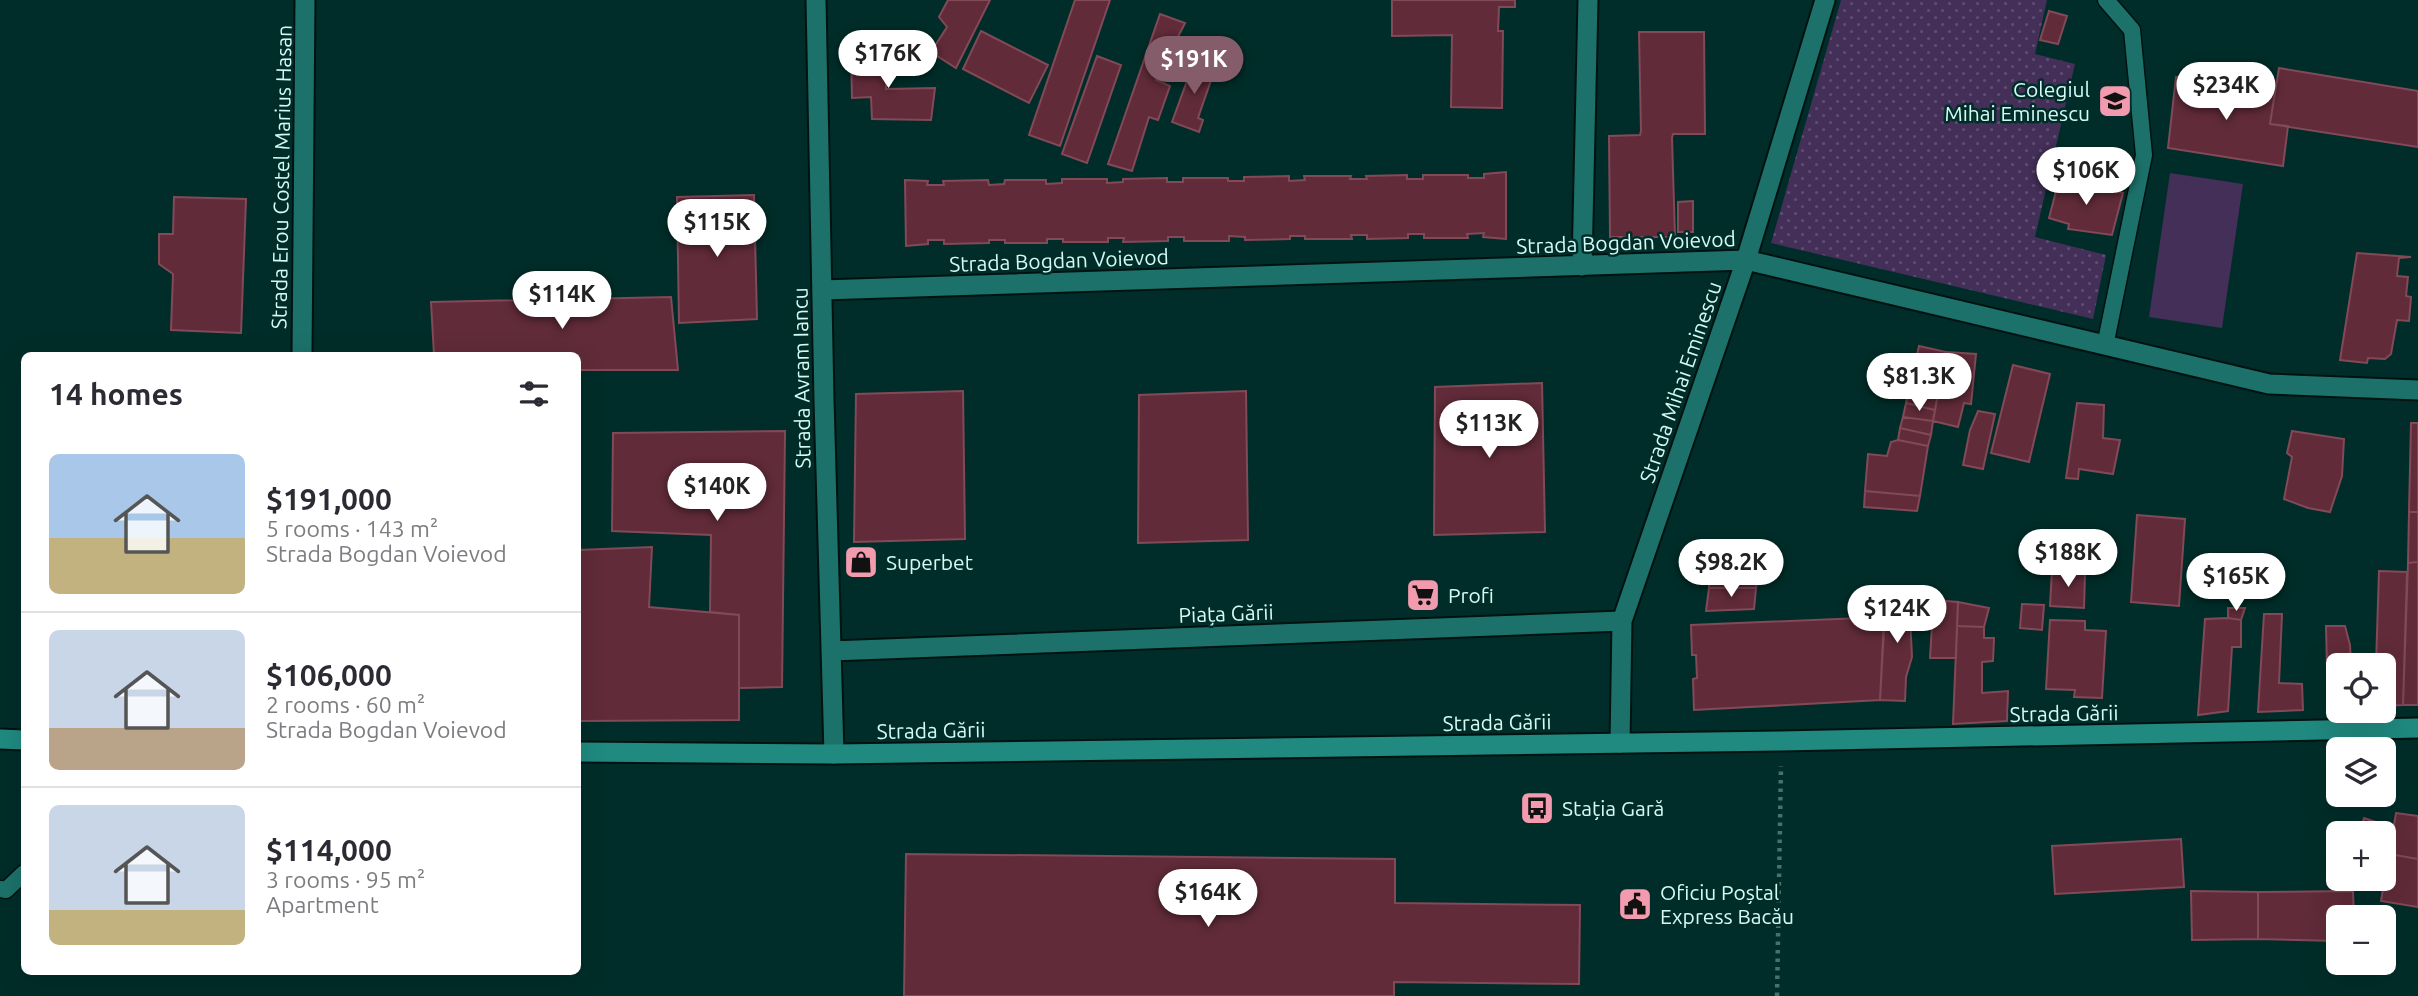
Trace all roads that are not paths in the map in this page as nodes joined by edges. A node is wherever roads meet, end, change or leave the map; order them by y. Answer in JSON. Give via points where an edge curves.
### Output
{"nodes":[{"id":1,"x":305,"y":0,"type":"edge"},
{"id":2,"x":816,"y":0,"type":"edge"},
{"id":3,"x":1588,"y":0,"type":"edge"},
{"id":4,"x":1825,"y":0,"type":"edge"},
{"id":5,"x":2106,"y":0,"type":"edge"},
{"id":6,"x":1746,"y":260,"type":"junction"},
{"id":7,"x":1582,"y":266,"type":"junction"},
{"id":8,"x":821,"y":290,"type":"junction"},
{"id":9,"x":2105,"y":346,"type":"junction"},
{"id":10,"x":302,"y":352,"type":"edge"},
{"id":11,"x":2418,"y":390,"type":"edge"},
{"id":12,"x":1622,"y":621,"type":"junction"},
{"id":13,"x":831,"y":651,"type":"junction"},
{"id":14,"x":2418,"y":728,"type":"edge"},
{"id":15,"x":0,"y":739,"type":"edge"},
{"id":16,"x":21,"y":740,"type":"edge"},
{"id":17,"x":1620,"y":743,"type":"junction"},
{"id":18,"x":581,"y":751,"type":"edge"},
{"id":19,"x":834,"y":754,"type":"junction"},
{"id":20,"x":21,"y":876,"type":"edge"},
{"id":21,"x":0,"y":890,"type":"edge"}],
"edges":[{"from":1,"to":10,"type":"street","name":"Strada Erou Costel Marius Hasan"},
{"from":2,"to":8,"type":"street","name":"Strada Avram Iancu"},
{"from":3,"to":7,"type":"street"},
{"from":4,"to":6,"type":"street","name":"Strada Mihai Eminescu"},
{"from":5,"to":9,"type":"lane","via":[[2132,30],[2144,155]]},
{"from":6,"to":7,"type":"street","name":"Strada Bogdan Voievod"},
{"from":6,"to":9,"type":"street","name":"Strada Bogdan Voievod"},
{"from":6,"to":12,"type":"street","name":"Strada Mihai Eminescu"},
{"from":7,"to":8,"type":"street","name":"Strada Bogdan Voievod"},
{"from":8,"to":13,"type":"street","name":"Strada Avram Iancu"},
{"from":9,"to":11,"type":"street","name":"Strada Bogdan Voievod","via":[[2269,384]]},
{"from":12,"to":13,"type":"street","name":"Piața Gării"},
{"from":12,"to":17,"type":"street","name":"Strada Mihai Eminescu"},
{"from":13,"to":19,"type":"street","name":"Strada Avram Iancu"},
{"from":14,"to":17,"type":"main road","name":"Strada Gării"},
{"from":15,"to":16,"type":"main road"},
{"from":17,"to":19,"type":"main road","name":"Strada Gării"},
{"from":18,"to":19,"type":"main road","name":"Strada Gării"},
{"from":20,"to":21,"type":"lane"}]}
